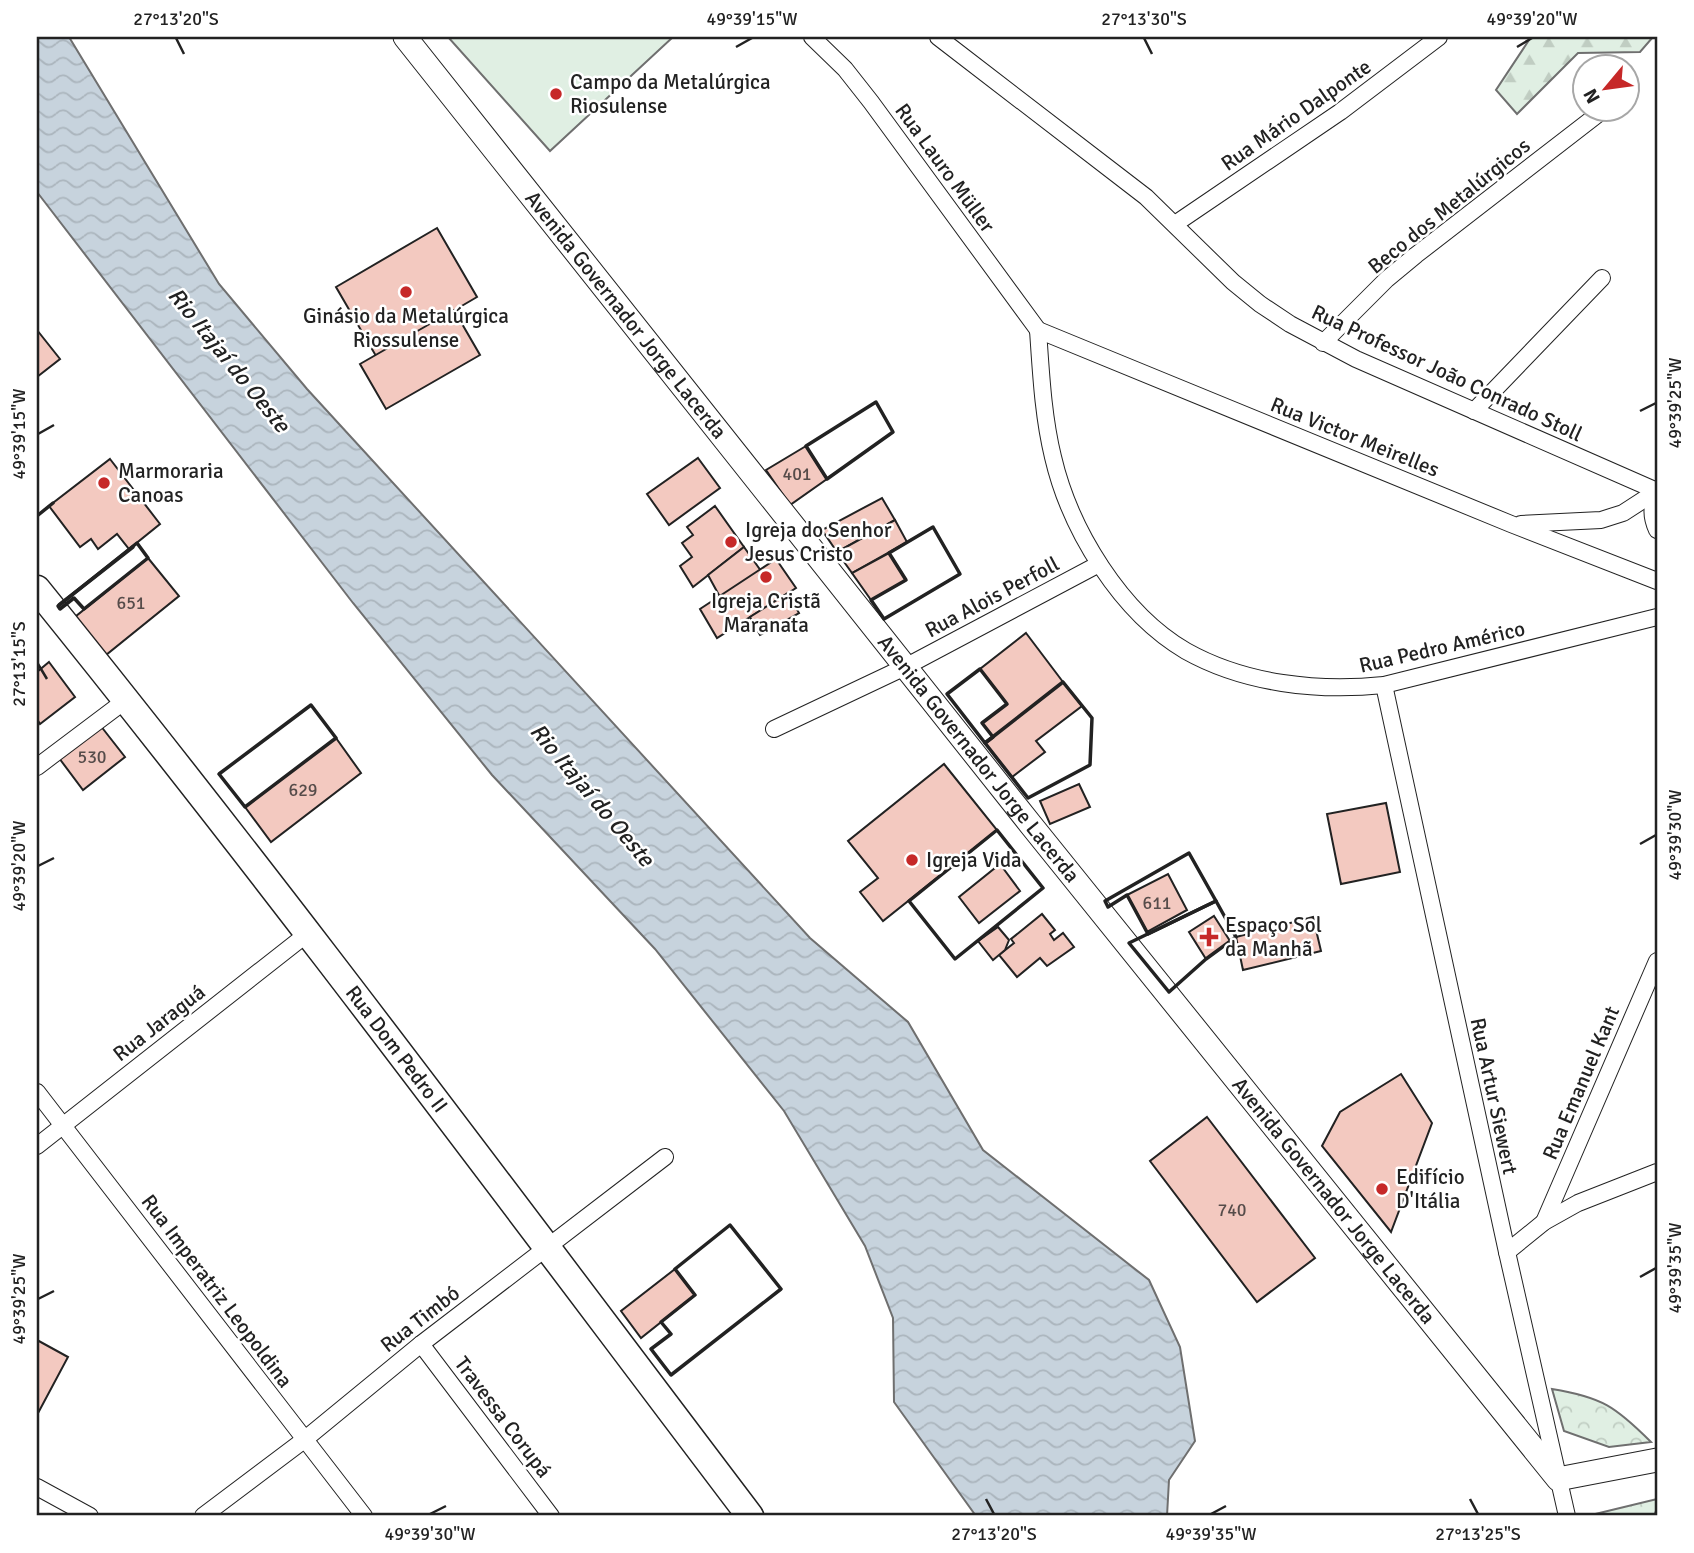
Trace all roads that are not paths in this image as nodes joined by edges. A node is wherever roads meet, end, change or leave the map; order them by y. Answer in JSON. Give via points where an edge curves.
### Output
{"nodes":[{"id":1,"x":405,"y":37,"type":"edge"},
{"id":2,"x":812,"y":37,"type":"edge"},
{"id":3,"x":938,"y":37,"type":"edge"},
{"id":4,"x":1439,"y":37,"type":"edge"},
{"id":5,"x":1588,"y":122,"type":"edge"},
{"id":6,"x":1175,"y":224,"type":"junction"},
{"id":7,"x":1602,"y":278,"type":"dead end"},
{"id":8,"x":1038,"y":330,"type":"junction"},
{"id":9,"x":1323,"y":343,"type":"junction"},
{"id":10,"x":1474,"y":411,"type":"junction"},
{"id":11,"x":1657,"y":491,"type":"edge"},
{"id":12,"x":1623,"y":513,"type":"junction"},
{"id":13,"x":1511,"y":524,"type":"junction"},
{"id":14,"x":1657,"y":529,"type":"edge"},
{"id":15,"x":1099,"y":564,"type":"junction"},
{"id":16,"x":1657,"y":581,"type":"edge"},
{"id":17,"x":37,"y":589,"type":"edge"},
{"id":18,"x":1657,"y":617,"type":"edge"},
{"id":19,"x":905,"y":667,"type":"junction"},
{"id":20,"x":1384,"y":685,"type":"junction"},
{"id":21,"x":126,"y":700,"type":"junction"},
{"id":22,"x":774,"y":729,"type":"dead end"},
{"id":23,"x":37,"y":767,"type":"edge"},
{"id":24,"x":307,"y":934,"type":"junction"},
{"id":25,"x":1657,"y":961,"type":"edge"},
{"id":26,"x":37,"y":1092,"type":"edge"},
{"id":27,"x":64,"y":1124,"type":"junction"},
{"id":28,"x":37,"y":1146,"type":"edge"},
{"id":29,"x":665,"y":1157,"type":"dead end"},
{"id":30,"x":1657,"y":1172,"type":"edge"},
{"id":31,"x":1544,"y":1222,"type":"junction"},
{"id":32,"x":546,"y":1247,"type":"junction"},
{"id":33,"x":1507,"y":1252,"type":"junction"},
{"id":34,"x":421,"y":1344,"type":"junction"},
{"id":35,"x":304,"y":1440,"type":"junction"},
{"id":36,"x":1657,"y":1460,"type":"edge"},
{"id":37,"x":1558,"y":1479,"type":"junction"},
{"id":38,"x":37,"y":1487,"type":"edge"},
{"id":39,"x":90,"y":1516,"type":"edge"},
{"id":40,"x":203,"y":1516,"type":"edge"},
{"id":41,"x":364,"y":1516,"type":"edge"},
{"id":42,"x":551,"y":1516,"type":"edge"},
{"id":43,"x":750,"y":1516,"type":"edge"},
{"id":44,"x":1567,"y":1516,"type":"edge"}],
"edges":[{"from":1,"to":19,"type":"main road","name":"Avenida Governador Jorge Lacerda"},
{"from":2,"to":8,"type":"street","name":"Rua Lauro Müller","via":[[871,102]]},
{"from":3,"to":6,"type":"street","name":"Rua Professor João Conrado Stoll"},
{"from":4,"to":6,"type":"street","name":"Rua Mário Dalponte","via":[[1329,120]]},
{"from":5,"to":9,"type":"street","name":"Beco dos Metalúrgicos","via":[[1416,255]]},
{"from":6,"to":9,"type":"street","name":"Rua Professor João Conrado Stoll","via":[[1260,304]]},
{"from":7,"to":10,"type":"street"},
{"from":8,"to":13,"type":"street","name":"Rua Victor Meirelles"},
{"from":8,"to":15,"type":"street","name":"Rua Pedro Américo","via":[[1053,458],[1063,493]]},
{"from":9,"to":10,"type":"street","name":"Rua Professor João Conrado Stoll"},
{"from":10,"to":11,"type":"street","name":"Rua Professor João Conrado Stoll"},
{"from":11,"to":12,"type":"street"},
{"from":11,"to":14,"type":"street","via":[[1651,507]]},
{"from":12,"to":13,"type":"street","via":[[1601,520]]},
{"from":12,"to":14,"type":"street"},
{"from":13,"to":16,"type":"street","name":"Rua Victor Meirelles"},
{"from":15,"to":19,"type":"street","name":"Rua Alois Perfoll"},
{"from":15,"to":20,"type":"street","name":"Rua Pedro Américo","via":[[1126,599],[1186,651],[1253,677],[1290,685]]},
{"from":17,"to":21,"type":"main road","name":"Rua Dom Pedro II"},
{"from":18,"to":20,"type":"street","name":"Rua Pedro Américo"},
{"from":19,"to":22,"type":"street","name":"Rua Alois Perfoll"},
{"from":19,"to":37,"type":"main road","name":"Avenida Governador Jorge Lacerda"},
{"from":20,"to":33,"type":"street","name":"Rua Artur Siewert"},
{"from":21,"to":23,"type":"street"},
{"from":21,"to":24,"type":"main road","name":"Rua Dom Pedro II"},
{"from":24,"to":27,"type":"street","name":"Rua Jaraguá"},
{"from":24,"to":32,"type":"main road","name":"Rua Dom Pedro II"},
{"from":25,"to":31,"type":"street","name":"Rua Emanuel Kant"},
{"from":26,"to":27,"type":"street","name":"Rua Imperatriz Leopoldina"},
{"from":27,"to":28,"type":"street","name":"Rua Jaraguá"},
{"from":27,"to":35,"type":"street","name":"Rua Imperatriz Leopoldina"},
{"from":29,"to":32,"type":"street","name":"Rua Timbó"},
{"from":30,"to":31,"type":"street","via":[[1578,1203]]},
{"from":31,"to":33,"type":"street"},
{"from":32,"to":34,"type":"street","name":"Rua Timbó"},
{"from":32,"to":43,"type":"main road","name":"Rua Dom Pedro II"},
{"from":33,"to":37,"type":"street","name":"Rua Artur Siewert"},
{"from":34,"to":35,"type":"street","name":"Rua Timbó"},
{"from":34,"to":42,"type":"street","name":"Travessa Corupá"},
{"from":35,"to":40,"type":"street","name":"Rua Timbó"},
{"from":35,"to":41,"type":"street","name":"Rua Imperatriz Leopoldina"},
{"from":36,"to":37,"type":"main road"},
{"from":37,"to":44,"type":"street","name":"Rua Artur Siewert"},
{"from":38,"to":39,"type":"street"}]}
